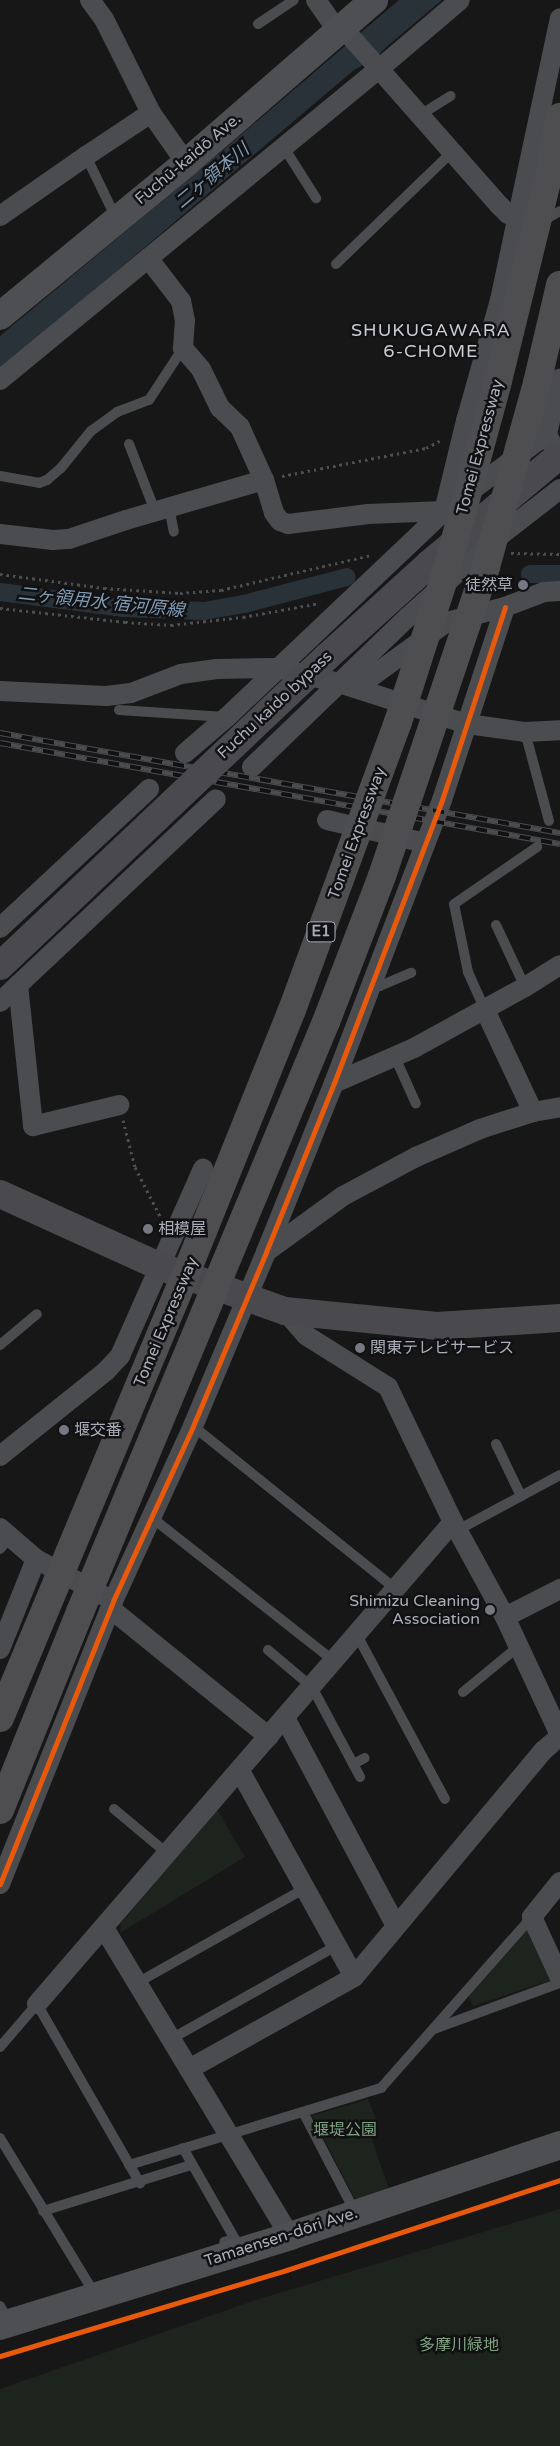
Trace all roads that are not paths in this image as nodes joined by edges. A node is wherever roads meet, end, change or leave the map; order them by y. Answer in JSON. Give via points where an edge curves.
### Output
{"nodes":[{"id":1,"x":90,"y":0,"type":"edge"},
{"id":2,"x":294,"y":0,"type":"edge"},
{"id":3,"x":316,"y":0,"type":"edge"},
{"id":4,"x":374,"y":0,"type":"edge"},
{"id":5,"x":460,"y":0,"type":"edge"},
{"id":6,"x":560,"y":18,"type":"edge"},
{"id":7,"x":258,"y":24,"type":"dead end"},
{"id":8,"x":344,"y":32,"type":"junction"},
{"id":9,"x":376,"y":66,"type":"junction"},
{"id":10,"x":450,"y":96,"type":"dead end"},
{"id":11,"x":152,"y":113,"type":"junction"},
{"id":12,"x":420,"y":115,"type":"junction"},
{"id":13,"x":560,"y":117,"type":"edge"},
{"id":14,"x":283,"y":146,"type":"junction"},
{"id":15,"x":451,"y":152,"type":"junction"},
{"id":16,"x":86,"y":156,"type":"junction"},
{"id":17,"x":186,"y":163,"type":"junction"},
{"id":18,"x":316,"y":198,"type":"dead end"},
{"id":19,"x":560,"y":211,"type":"edge"},
{"id":20,"x":0,"y":216,"type":"edge"},
{"id":21,"x":516,"y":216,"type":"junction"},
{"id":22,"x":116,"y":218,"type":"junction"},
{"id":23,"x":511,"y":239,"type":"junction"},
{"id":24,"x":148,"y":258,"type":"junction"},
{"id":25,"x":336,"y":264,"type":"dead end"},
{"id":26,"x":560,"y":285,"type":"edge"},
{"id":27,"x":0,"y":316,"type":"edge"},
{"id":28,"x":183,"y":348,"type":"junction"},
{"id":29,"x":560,"y":378,"type":"edge"},
{"id":30,"x":0,"y":380,"type":"edge"},
{"id":31,"x":129,"y":444,"type":"dead end"},
{"id":32,"x":556,"y":451,"type":"edge"},
{"id":33,"x":0,"y":476,"type":"edge"},
{"id":34,"x":264,"y":480,"type":"junction"},
{"id":35,"x":560,"y":489,"type":"edge"},
{"id":36,"x":162,"y":509,"type":"junction"},
{"id":37,"x":444,"y":511,"type":"junction"},
{"id":38,"x":174,"y":532,"type":"dead end"},
{"id":39,"x":0,"y":534,"type":"edge"},
{"id":40,"x":560,"y":591,"type":"edge"},
{"id":41,"x":505,"y":607,"type":"junction"},
{"id":42,"x":277,"y":668,"type":"junction"},
{"id":43,"x":348,"y":685,"type":"junction"},
{"id":44,"x":0,"y":691,"type":"edge"},
{"id":45,"x":119,"y":710,"type":"dead end"},
{"id":46,"x":227,"y":717,"type":"junction"},
{"id":47,"x":467,"y":724,"type":"junction"},
{"id":48,"x":560,"y":730,"type":"edge"},
{"id":49,"x":525,"y":732,"type":"junction"},
{"id":50,"x":185,"y":752,"type":"dead end"},
{"id":51,"x":252,"y":767,"type":"dead end"},
{"id":52,"x":149,"y":789,"type":"dead end"},
{"id":53,"x":216,"y":799,"type":"dead end"},
{"id":54,"x":327,"y":820,"type":"dead end"},
{"id":55,"x":549,"y":821,"type":"dead end"},
{"id":56,"x":112,"y":824,"type":"junction"},
{"id":57,"x":425,"y":842,"type":"junction"},
{"id":58,"x":536,"y":847,"type":"dead end"},
{"id":59,"x":154,"y":858,"type":"junction"},
{"id":60,"x":496,"y":925,"type":"dead end"},
{"id":61,"x":0,"y":928,"type":"edge"},
{"id":62,"x":560,"y":965,"type":"edge"},
{"id":63,"x":411,"y":973,"type":"dead end"},
{"id":64,"x":9,"y":975,"type":"edge"},
{"id":65,"x":370,"y":985,"type":"junction"},
{"id":66,"x":525,"y":987,"type":"junction"},
{"id":67,"x":0,"y":1002,"type":"edge"},
{"id":68,"x":485,"y":1010,"type":"junction"},
{"id":69,"x":395,"y":1057,"type":"junction"},
{"id":70,"x":334,"y":1083,"type":"junction"},
{"id":71,"x":416,"y":1104,"type":"dead end"},
{"id":72,"x":119,"y":1105,"type":"road end"},
{"id":73,"x":560,"y":1107,"type":"edge"},
{"id":74,"x":533,"y":1112,"type":"junction"},
{"id":75,"x":203,"y":1169,"type":"dead end"},
{"id":76,"x":0,"y":1194,"type":"edge"},
{"id":77,"x":266,"y":1252,"type":"junction"},
{"id":78,"x":159,"y":1266,"type":"junction"},
{"id":79,"x":246,"y":1298,"type":"junction"},
{"id":80,"x":285,"y":1310,"type":"junction"},
{"id":81,"x":37,"y":1314,"type":"dead end"},
{"id":82,"x":560,"y":1318,"type":"edge"},
{"id":83,"x":0,"y":1345,"type":"edge"},
{"id":84,"x":193,"y":1426,"type":"junction"},
{"id":85,"x":496,"y":1444,"type":"dead end"},
{"id":86,"x":3,"y":1449,"type":"edge"},
{"id":87,"x":560,"y":1475,"type":"edge"},
{"id":88,"x":521,"y":1496,"type":"junction"},
{"id":89,"x":151,"y":1518,"type":"junction"},
{"id":90,"x":456,"y":1526,"type":"junction"},
{"id":91,"x":3,"y":1538,"type":"edge"},
{"id":92,"x":36,"y":1559,"type":"junction"},
{"id":93,"x":396,"y":1589,"type":"junction"},
{"id":94,"x":560,"y":1589,"type":"edge"},
{"id":95,"x":112,"y":1605,"type":"junction"},
{"id":96,"x":505,"y":1616,"type":"junction"},
{"id":97,"x":357,"y":1635,"type":"junction"},
{"id":98,"x":519,"y":1646,"type":"junction"},
{"id":99,"x":0,"y":1649,"type":"edge"},
{"id":100,"x":268,"y":1650,"type":"dead end"},
{"id":101,"x":334,"y":1661,"type":"junction"},
{"id":102,"x":312,"y":1687,"type":"junction"},
{"id":103,"x":463,"y":1692,"type":"dead end"},
{"id":104,"x":0,"y":1718,"type":"edge"},
{"id":105,"x":285,"y":1718,"type":"junction"},
{"id":106,"x":560,"y":1735,"type":"edge"},
{"id":107,"x":269,"y":1736,"type":"junction"},
{"id":108,"x":365,"y":1758,"type":"dead end"},
{"id":109,"x":353,"y":1764,"type":"junction"},
{"id":110,"x":240,"y":1771,"type":"junction"},
{"id":111,"x":360,"y":1777,"type":"dead end"},
{"id":112,"x":445,"y":1799,"type":"dead end"},
{"id":113,"x":114,"y":1808,"type":"dead end"},
{"id":114,"x":0,"y":1810,"type":"edge"},
{"id":115,"x":168,"y":1854,"type":"junction"},
{"id":116,"x":560,"y":1882,"type":"edge"},
{"id":117,"x":0,"y":1884,"type":"edge"},
{"id":118,"x":304,"y":1889,"type":"junction"},
{"id":119,"x":532,"y":1917,"type":"junction"},
{"id":120,"x":396,"y":1926,"type":"junction"},
{"id":121,"x":104,"y":1928,"type":"junction"},
{"id":122,"x":336,"y":1946,"type":"junction"},
{"id":123,"x":354,"y":1977,"type":"junction"},
{"id":124,"x":560,"y":1978,"type":"edge"},
{"id":125,"x":137,"y":1983,"type":"junction"},
{"id":126,"x":560,"y":1983,"type":"edge"},
{"id":127,"x":37,"y":2004,"type":"junction"},
{"id":128,"x":433,"y":2029,"type":"junction"},
{"id":129,"x":171,"y":2040,"type":"junction"},
{"id":130,"x":0,"y":2046,"type":"edge"},
{"id":131,"x":189,"y":2069,"type":"junction"},
{"id":132,"x":303,"y":2112,"type":"junction"},
{"id":133,"x":229,"y":2134,"type":"junction"},
{"id":134,"x":0,"y":2138,"type":"edge"},
{"id":135,"x":560,"y":2146,"type":"edge"},
{"id":136,"x":183,"y":2148,"type":"junction"},
{"id":137,"x":129,"y":2165,"type":"junction"},
{"id":138,"x":191,"y":2165,"type":"junction"},
{"id":139,"x":140,"y":2182,"type":"junction"},
{"id":140,"x":43,"y":2211,"type":"junction"},
{"id":141,"x":355,"y":2213,"type":"junction"},
{"id":142,"x":290,"y":2236,"type":"junction"},
{"id":143,"x":217,"y":2245,"type":"dead end"},
{"id":144,"x":90,"y":2286,"type":"dead end"},
{"id":145,"x":3,"y":2313,"type":"edge"}],
"edges":[{"from":1,"to":11,"type":"street","via":[[104,19]]},
{"from":2,"to":7,"type":"lane"},
{"from":3,"to":8,"type":"street"},
{"from":4,"to":8,"type":"main road","name":"Fuchū-kaidō Ave."},
{"from":5,"to":9,"type":"street"},
{"from":6,"to":21,"type":"street"},
{"from":8,"to":9,"type":"street"},
{"from":8,"to":17,"type":"main road","name":"Fuchū-kaidō Ave."},
{"from":9,"to":12,"type":"street"},
{"from":9,"to":14,"type":"street"},
{"from":10,"to":12,"type":"lane"},
{"from":11,"to":16,"type":"street"},
{"from":11,"to":17,"type":"street"},
{"from":12,"to":15,"type":"street"},
{"from":13,"to":104,"type":"highway","name":"Tomei Expressway","number":"E1","bridge":true,"via":[[498,381],[447,570],[398,722],[292,1010],[183,1281]]},
{"from":14,"to":18,"type":"lane"},
{"from":14,"to":24,"type":"street"},
{"from":15,"to":21,"type":"street","via":[[508,214]]},
{"from":15,"to":25,"type":"lane"},
{"from":16,"to":20,"type":"street"},
{"from":16,"to":22,"type":"lane"},
{"from":17,"to":22,"type":"main road","name":"Fuchū-kaidō Ave."},
{"from":19,"to":23,"type":"lane"},
{"from":21,"to":23,"type":"street"},
{"from":22,"to":27,"type":"main road","name":"Fuchū-kaidō Ave."},
{"from":23,"to":37,"type":"street","via":[[500,300]]},
{"from":24,"to":28,"type":"street","via":[[181,301]]},
{"from":24,"to":30,"type":"street"},
{"from":26,"to":114,"type":"highway","name":"Tomei Expressway","number":"E1","bridge":true,"via":[[537,383],[486,567],[382,876],[326,1022]]},
{"from":28,"to":33,"type":"lane","via":[[149,400],[117,412],[91,431],[62,468],[48,480],[39,483]]},
{"from":28,"to":34,"type":"street","via":[[201,370],[220,408],[240,427]]},
{"from":29,"to":32,"type":"street"},
{"from":31,"to":36,"type":"lane"},
{"from":32,"to":37,"type":"street"},
{"from":32,"to":64,"type":"street","name":"Fuchu kaido bypass","bridge":true,"via":[[328,656]]},
{"from":34,"to":36,"type":"street"},
{"from":34,"to":37,"type":"street","via":[[274,513],[280,521],[288,524],[368,514]]},
{"from":35,"to":43,"type":"street","via":[[488,545],[408,617]]},
{"from":36,"to":38,"type":"lane"},
{"from":36,"to":39,"type":"street","via":[[68,539]]},
{"from":37,"to":42,"type":"street"},
{"from":40,"to":41,"type":"street","via":[[544,592]]},
{"from":41,"to":43,"type":"street","via":[[447,622]]},
{"from":41,"to":47,"type":"street"},
{"from":42,"to":43,"type":"street"},
{"from":42,"to":44,"type":"street","via":[[217,669],[181,674],[132,692],[106,696]]},
{"from":42,"to":46,"type":"street"},
{"from":43,"to":47,"type":"street"},
{"from":43,"to":51,"type":"street"},
{"from":45,"to":46,"type":"lane"},
{"from":46,"to":50,"type":"street"},
{"from":47,"to":49,"type":"street"},
{"from":47,"to":57,"type":"street"},
{"from":48,"to":49,"type":"street"},
{"from":49,"to":55,"type":"lane"},
{"from":52,"to":56,"type":"street"},
{"from":53,"to":59,"type":"street"},
{"from":54,"to":57,"type":"street"},
{"from":56,"to":59,"type":"street"},
{"from":56,"to":61,"type":"street"},
{"from":57,"to":65,"type":"street"},
{"from":58,"to":68,"type":"lane","via":[[454,904],[468,972]]},
{"from":59,"to":64,"type":"street"},
{"from":60,"to":66,"type":"lane"},
{"from":62,"to":66,"type":"street"},
{"from":63,"to":65,"type":"lane","via":[[380,986]]},
{"from":64,"to":67,"type":"street"},
{"from":64,"to":72,"type":"street","via":[[33,1126]]},
{"from":65,"to":70,"type":"street"},
{"from":66,"to":68,"type":"street"},
{"from":68,"to":69,"type":"street"},
{"from":68,"to":74,"type":"street"},
{"from":69,"to":70,"type":"street"},
{"from":69,"to":71,"type":"lane"},
{"from":70,"to":77,"type":"street"},
{"from":73,"to":74,"type":"street"},
{"from":74,"to":77,"type":"street","via":[[480,1129],[343,1196]]},
{"from":75,"to":78,"type":"street"},
{"from":76,"to":78,"type":"street"},
{"from":77,"to":79,"type":"street"},
{"from":78,"to":79,"type":"street"},
{"from":78,"to":86,"type":"street","via":[[120,1356],[106,1371]]},
{"from":79,"to":80,"type":"street"},
{"from":79,"to":84,"type":"street"},
{"from":80,"to":82,"type":"street","via":[[437,1326]]},
{"from":80,"to":90,"type":"street","via":[[307,1336],[388,1386]]},
{"from":81,"to":83,"type":"lane"},
{"from":84,"to":89,"type":"street"},
{"from":84,"to":93,"type":"lane"},
{"from":85,"to":88,"type":"lane"},
{"from":87,"to":88,"type":"lane"},
{"from":88,"to":90,"type":"lane"},
{"from":89,"to":95,"type":"street"},
{"from":89,"to":101,"type":"lane"},
{"from":90,"to":93,"type":"street"},
{"from":90,"to":96,"type":"street"},
{"from":91,"to":92,"type":"street"},
{"from":92,"to":95,"type":"street"},
{"from":92,"to":99,"type":"street"},
{"from":93,"to":97,"type":"street"},
{"from":94,"to":96,"type":"street"},
{"from":95,"to":107,"type":"street"},
{"from":95,"to":117,"type":"street"},
{"from":96,"to":98,"type":"street"},
{"from":97,"to":101,"type":"street"},
{"from":97,"to":112,"type":"lane"},
{"from":98,"to":103,"type":"lane"},
{"from":98,"to":106,"type":"street"},
{"from":100,"to":102,"type":"lane"},
{"from":101,"to":102,"type":"street"},
{"from":102,"to":105,"type":"street"},
{"from":102,"to":109,"type":"lane"},
{"from":105,"to":107,"type":"street"},
{"from":105,"to":120,"type":"street"},
{"from":106,"to":120,"type":"street"},
{"from":107,"to":110,"type":"street"},
{"from":108,"to":109,"type":"lane"},
{"from":109,"to":111,"type":"lane"},
{"from":110,"to":115,"type":"street"},
{"from":110,"to":118,"type":"street"},
{"from":113,"to":115,"type":"lane"},
{"from":115,"to":121,"type":"street"},
{"from":116,"to":119,"type":"street"},
{"from":118,"to":122,"type":"street"},
{"from":118,"to":125,"type":"lane"},
{"from":119,"to":124,"type":"street"},
{"from":119,"to":128,"type":"lane"},
{"from":120,"to":123,"type":"street"},
{"from":121,"to":125,"type":"street"},
{"from":121,"to":127,"type":"street"},
{"from":122,"to":123,"type":"street"},
{"from":122,"to":129,"type":"lane"},
{"from":123,"to":131,"type":"street"},
{"from":125,"to":129,"type":"street"},
{"from":126,"to":128,"type":"lane"},
{"from":127,"to":130,"type":"lane"},
{"from":127,"to":137,"type":"lane"},
{"from":128,"to":132,"type":"lane","via":[[381,2088]]},
{"from":129,"to":131,"type":"street"},
{"from":131,"to":133,"type":"street"},
{"from":132,"to":133,"type":"lane"},
{"from":132,"to":141,"type":"lane"},
{"from":133,"to":136,"type":"lane"},
{"from":133,"to":142,"type":"street"},
{"from":134,"to":140,"type":"lane"},
{"from":135,"to":141,"type":"main road","name":"Tamaensen-dōri Ave."},
{"from":136,"to":137,"type":"lane"},
{"from":136,"to":138,"type":"lane"},
{"from":137,"to":139,"type":"lane"},
{"from":138,"to":139,"type":"lane"},
{"from":138,"to":143,"type":"lane","via":[[236,2239]]},
{"from":139,"to":140,"type":"lane"},
{"from":140,"to":144,"type":"lane"},
{"from":141,"to":142,"type":"main road","name":"Tamaensen-dōri Ave."},
{"from":142,"to":145,"type":"main road","name":"Tamaensen-dōri Ave."}]}
